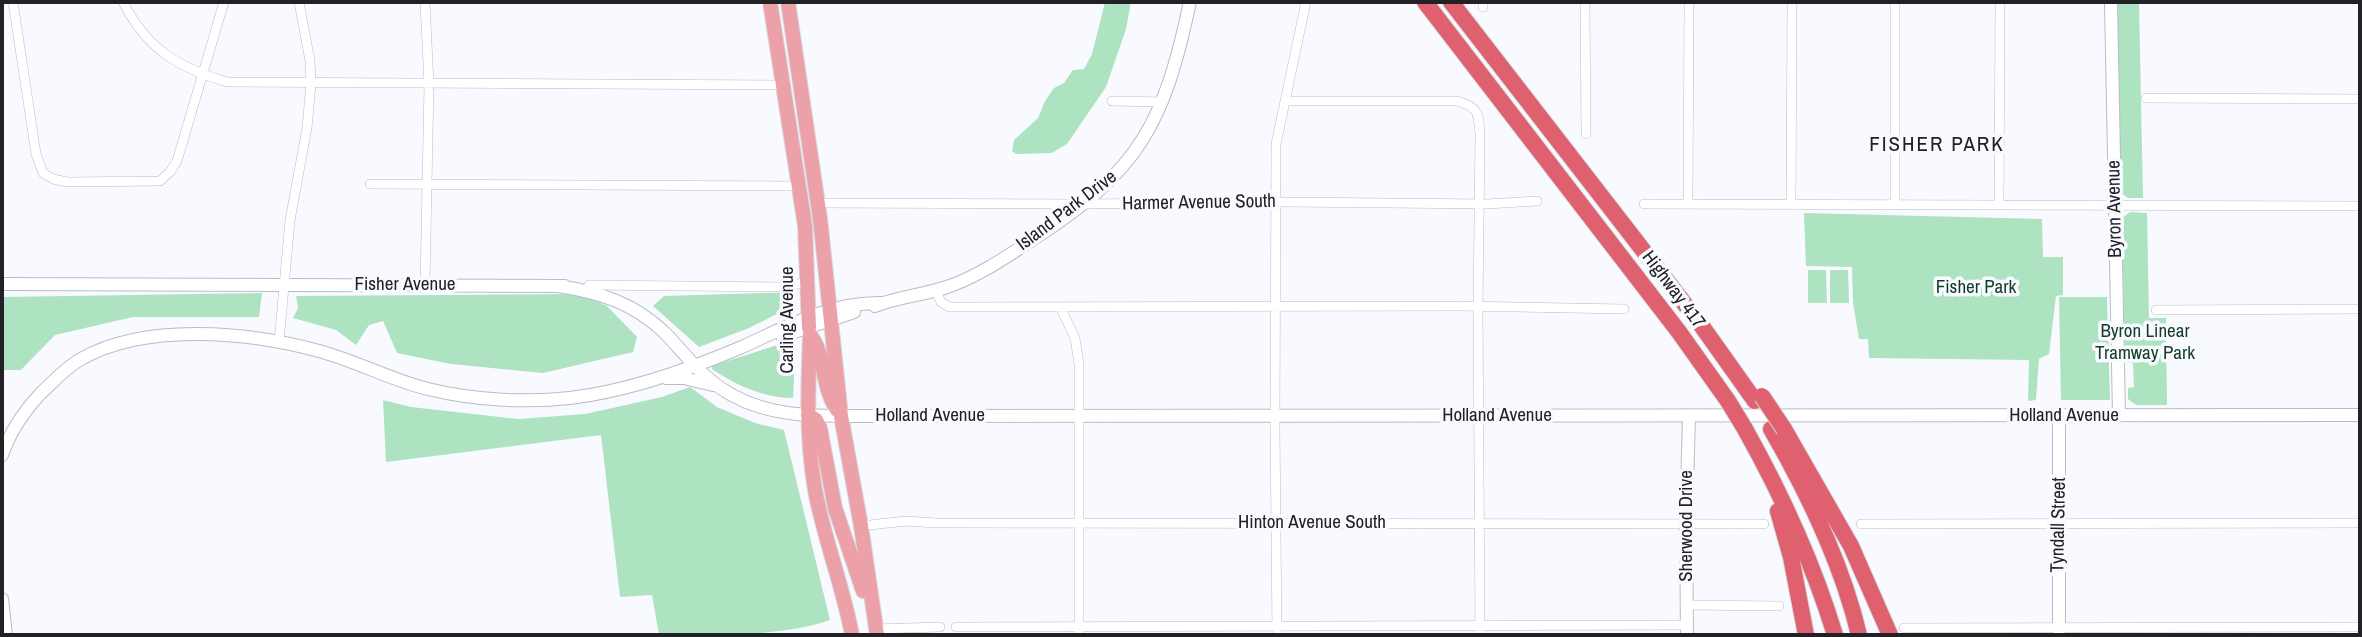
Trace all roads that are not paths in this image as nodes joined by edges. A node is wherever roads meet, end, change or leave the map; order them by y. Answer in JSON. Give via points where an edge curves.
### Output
{"nodes":[{"id":1,"x":13,"y":2,"type":"edge"},
{"id":2,"x":123,"y":2,"type":"edge"},
{"id":3,"x":224,"y":2,"type":"edge"},
{"id":4,"x":299,"y":2,"type":"edge"},
{"id":5,"x":425,"y":2,"type":"edge"},
{"id":6,"x":770,"y":2,"type":"edge"},
{"id":7,"x":788,"y":2,"type":"edge"},
{"id":8,"x":1190,"y":2,"type":"edge"},
{"id":9,"x":1306,"y":2,"type":"edge"},
{"id":10,"x":1425,"y":2,"type":"edge"},
{"id":11,"x":1451,"y":2,"type":"edge"},
{"id":12,"x":1585,"y":2,"type":"edge"},
{"id":13,"x":1689,"y":2,"type":"edge"},
{"id":14,"x":1792,"y":2,"type":"edge"},
{"id":15,"x":1895,"y":2,"type":"edge"},
{"id":16,"x":2000,"y":2,"type":"edge"},
{"id":17,"x":2110,"y":2,"type":"edge"},
{"id":18,"x":202,"y":74,"type":"junction"},
{"id":19,"x":311,"y":83,"type":"junction"},
{"id":20,"x":429,"y":84,"type":"junction"},
{"id":21,"x":783,"y":85,"type":"junction"},
{"id":22,"x":2146,"y":99,"type":"dead end"},
{"id":23,"x":2360,"y":99,"type":"edge"},
{"id":24,"x":803,"y":100,"type":"junction"},
{"id":25,"x":1112,"y":100,"type":"dead end"},
{"id":26,"x":1285,"y":101,"type":"junction"},
{"id":27,"x":1163,"y":102,"type":"junction"},
{"id":28,"x":786,"y":103,"type":"junction"},
{"id":29,"x":1586,"y":134,"type":"dead end"},
{"id":30,"x":370,"y":184,"type":"dead end"},
{"id":31,"x":428,"y":185,"type":"junction"},
{"id":32,"x":799,"y":186,"type":"junction"},
{"id":33,"x":1537,"y":201,"type":"dead end"},
{"id":34,"x":1276,"y":202,"type":"junction"},
{"id":35,"x":818,"y":203,"type":"junction"},
{"id":36,"x":1479,"y":203,"type":"junction"},
{"id":37,"x":1688,"y":203,"type":"junction"},
{"id":38,"x":1082,"y":204,"type":"junction"},
{"id":39,"x":1644,"y":204,"type":"dead end"},
{"id":40,"x":1791,"y":205,"type":"junction"},
{"id":41,"x":1895,"y":205,"type":"junction"},
{"id":42,"x":1999,"y":205,"type":"junction"},
{"id":43,"x":2115,"y":205,"type":"junction"},
{"id":44,"x":2360,"y":206,"type":"edge"},
{"id":45,"x":808,"y":282,"type":"junction"},
{"id":46,"x":2,"y":284,"type":"edge"},
{"id":47,"x":284,"y":285,"type":"junction"},
{"id":48,"x":425,"y":285,"type":"junction"},
{"id":49,"x":589,"y":285,"type":"junction"},
{"id":50,"x":558,"y":286,"type":"junction"},
{"id":51,"x":936,"y":291,"type":"junction"},
{"id":52,"x":1478,"y":306,"type":"junction"},
{"id":53,"x":1060,"y":307,"type":"junction"},
{"id":54,"x":1275,"y":308,"type":"junction"},
{"id":55,"x":1624,"y":309,"type":"dead end"},
{"id":56,"x":2360,"y":309,"type":"edge"},
{"id":57,"x":2156,"y":310,"type":"dead end"},
{"id":58,"x":829,"y":315,"type":"junction"},
{"id":59,"x":809,"y":327,"type":"junction"},
{"id":60,"x":663,"y":331,"type":"junction"},
{"id":61,"x":279,"y":342,"type":"junction"},
{"id":62,"x":694,"y":366,"type":"junction"},
{"id":63,"x":658,"y":378,"type":"junction"},
{"id":64,"x":717,"y":386,"type":"junction"},
{"id":65,"x":808,"y":415,"type":"junction"},
{"id":66,"x":1079,"y":415,"type":"junction"},
{"id":67,"x":1275,"y":415,"type":"junction"},
{"id":68,"x":1478,"y":415,"type":"junction"},
{"id":69,"x":2360,"y":415,"type":"edge"},
{"id":70,"x":841,"y":416,"type":"junction"},
{"id":71,"x":1689,"y":416,"type":"junction"},
{"id":72,"x":2059,"y":416,"type":"junction"},
{"id":73,"x":2119,"y":416,"type":"junction"},
{"id":74,"x":1778,"y":429,"type":"junction"},
{"id":75,"x":2,"y":455,"type":"edge"},
{"id":76,"x":1768,"y":471,"type":"junction"},
{"id":77,"x":1478,"y":522,"type":"junction"},
{"id":78,"x":1080,"y":523,"type":"junction"},
{"id":79,"x":1276,"y":523,"type":"junction"},
{"id":80,"x":1686,"y":523,"type":"junction"},
{"id":81,"x":2360,"y":523,"type":"edge"},
{"id":82,"x":1764,"y":524,"type":"dead end"},
{"id":83,"x":1861,"y":524,"type":"dead end"},
{"id":84,"x":2058,"y":524,"type":"junction"},
{"id":85,"x":861,"y":526,"type":"junction"},
{"id":86,"x":2,"y":599,"type":"edge"},
{"id":87,"x":1687,"y":605,"type":"junction"},
{"id":88,"x":1779,"y":606,"type":"dead end"},
{"id":89,"x":940,"y":627,"type":"dead end"},
{"id":90,"x":956,"y":627,"type":"dead end"},
{"id":91,"x":2360,"y":627,"type":"edge"},
{"id":92,"x":1687,"y":630,"type":"edge"},
{"id":93,"x":1079,"y":631,"type":"edge"},
{"id":94,"x":1277,"y":631,"type":"edge"},
{"id":95,"x":1480,"y":631,"type":"edge"},
{"id":96,"x":2059,"y":631,"type":"edge"},
{"id":97,"x":876,"y":632,"type":"edge"},
{"id":98,"x":1897,"y":632,"type":"edge"},
{"id":99,"x":6,"y":635,"type":"edge"},
{"id":100,"x":852,"y":635,"type":"edge"},
{"id":101,"x":1806,"y":635,"type":"edge"},
{"id":102,"x":1835,"y":635,"type":"edge"},
{"id":103,"x":1860,"y":635,"type":"edge"}],
"edges":[{"from":1,"to":18,"type":"street","via":[[36,154],[43,173],[53,179],[160,181],[177,161]]},
{"from":2,"to":18,"type":"street","via":[[157,47]]},
{"from":3,"to":18,"type":"street"},
{"from":4,"to":19,"type":"street"},
{"from":5,"to":20,"type":"street"},
{"from":6,"to":21,"type":"main road","name":"Carling Avenue"},
{"from":7,"to":24,"type":"main road","name":"Carling Avenue"},
{"from":8,"to":27,"type":"street","name":"Island Park Drive"},
{"from":9,"to":26,"type":"street"},
{"from":10,"to":76,"type":"highway","name":"Highway 417","bridge":true,"via":[[1679,332],[1728,401]]},
{"from":11,"to":74,"type":"highway"},
{"from":12,"to":29,"type":"street"},
{"from":13,"to":37,"type":"street"},
{"from":14,"to":40,"type":"street"},
{"from":15,"to":41,"type":"street"},
{"from":16,"to":42,"type":"street"},
{"from":17,"to":43,"type":"street","name":"Byron Avenue"},
{"from":18,"to":19,"type":"street","via":[[227,82]]},
{"from":19,"to":20,"type":"street"},
{"from":19,"to":47,"type":"street"},
{"from":20,"to":21,"type":"street"},
{"from":20,"to":31,"type":"street"},
{"from":21,"to":28,"type":"main road","name":"Carling Avenue"},
{"from":22,"to":23,"type":"street"},
{"from":24,"to":28,"type":"main road"},
{"from":24,"to":35,"type":"main road","name":"Carling Avenue"},
{"from":25,"to":27,"type":"street"},
{"from":26,"to":34,"type":"street","via":[[1276,145]]},
{"from":26,"to":36,"type":"street","via":[[1457,101],[1474,107],[1480,135]]},
{"from":27,"to":38,"type":"street","name":"Island Park Drive","via":[[1126,165]]},
{"from":28,"to":32,"type":"main road","name":"Carling Avenue"},
{"from":30,"to":31,"type":"street"},
{"from":31,"to":32,"type":"street"},
{"from":31,"to":48,"type":"street"},
{"from":32,"to":45,"type":"main road","name":"Carling Avenue"},
{"from":33,"to":36,"type":"street","name":"Harmer Avenue South"},
{"from":34,"to":36,"type":"street","name":"Harmer Avenue South"},
{"from":34,"to":38,"type":"street","name":"Harmer Avenue South"},
{"from":34,"to":54,"type":"street"},
{"from":35,"to":38,"type":"street","name":"Harmer Avenue South"},
{"from":35,"to":58,"type":"main road","name":"Carling Avenue"},
{"from":36,"to":52,"type":"street"},
{"from":37,"to":39,"type":"street"},
{"from":37,"to":40,"type":"street"},
{"from":38,"to":51,"type":"street","name":"Island Park Drive","via":[[993,264]]},
{"from":40,"to":41,"type":"street"},
{"from":41,"to":42,"type":"street"},
{"from":42,"to":43,"type":"street"},
{"from":43,"to":44,"type":"street"},
{"from":43,"to":73,"type":"street","name":"Byron Avenue"},
{"from":45,"to":49,"type":"street","name":"Fisher Avenue","via":[[782,287]]},
{"from":45,"to":59,"type":"main road","name":"Carling Avenue"},
{"from":46,"to":47,"type":"street","name":"Fisher Avenue"},
{"from":47,"to":48,"type":"street","name":"Fisher Avenue"},
{"from":47,"to":61,"type":"street"},
{"from":48,"to":50,"type":"street","name":"Fisher Avenue"},
{"from":49,"to":50,"type":"street","name":"Fisher Avenue"},
{"from":49,"to":60,"type":"street","name":"Holland Avenue","via":[[635,300]]},
{"from":50,"to":60,"type":"street","name":"Holland Avenue","via":[[615,299]]},
{"from":51,"to":53,"type":"street","via":[[946,306]]},
{"from":51,"to":58,"type":"street","name":"Island Park Drive","via":[[864,303]]},
{"from":52,"to":54,"type":"street"},
{"from":52,"to":55,"type":"street"},
{"from":52,"to":68,"type":"street"},
{"from":53,"to":54,"type":"street"},
{"from":53,"to":66,"type":"street","via":[[1075,338]]},
{"from":54,"to":67,"type":"street"},
{"from":56,"to":57,"type":"street"},
{"from":58,"to":59,"type":"street","name":"Island Park Drive"},
{"from":58,"to":70,"type":"main road","name":"Carling Avenue"},
{"from":59,"to":62,"type":"street","name":"Island Park Drive","via":[[779,329]]},
{"from":59,"to":65,"type":"main road","name":"Carling Avenue"},
{"from":59,"to":70,"type":"main road","via":[[819,347],[827,393]]},
{"from":60,"to":62,"type":"street","name":"Holland Avenue"},
{"from":61,"to":63,"type":"street","name":"Island Park Drive","via":[[348,360],[427,389],[506,400],[566,399]]},
{"from":61,"to":75,"type":"street","name":"Island Park Drive","via":[[185,333],[148,337],[83,358],[64,370],[30,405]]},
{"from":62,"to":63,"type":"street","name":"Island Park Drive"},
{"from":62,"to":64,"type":"street","name":"Holland Avenue"},
{"from":63,"to":64,"type":"street"},
{"from":64,"to":65,"type":"street","name":"Holland Avenue","via":[[760,407]]},
{"from":65,"to":70,"type":"street","name":"Holland Avenue"},
{"from":65,"to":97,"type":"main road","via":[[820,428],[835,508]]},
{"from":65,"to":100,"type":"main road","name":"Carling Avenue","via":[[816,491]]},
{"from":66,"to":67,"type":"street","name":"Holland Avenue"},
{"from":66,"to":70,"type":"street","name":"Holland Avenue"},
{"from":66,"to":78,"type":"street"},
{"from":67,"to":68,"type":"street","name":"Holland Avenue"},
{"from":67,"to":79,"type":"street"},
{"from":68,"to":71,"type":"street","name":"Holland Avenue"},
{"from":68,"to":77,"type":"street"},
{"from":69,"to":73,"type":"street","name":"Holland Avenue"},
{"from":70,"to":85,"type":"main road","name":"Carling Avenue"},
{"from":71,"to":72,"type":"street","name":"Holland Avenue"},
{"from":71,"to":80,"type":"street","name":"Sherwood Drive"},
{"from":72,"to":73,"type":"street","name":"Holland Avenue"},
{"from":72,"to":84,"type":"street","name":"Tyndall Street"},
{"from":74,"to":98,"type":"highway","via":[[1851,546]]},
{"from":74,"to":103,"type":"highway","via":[[1815,511]]},
{"from":76,"to":101,"type":"highway"},
{"from":76,"to":102,"type":"highway","name":"Highway 417","via":[[1819,582]]},
{"from":77,"to":79,"type":"street","name":"Hinton Avenue South"},
{"from":77,"to":80,"type":"street","name":"Hinton Avenue South"},
{"from":77,"to":95,"type":"street"},
{"from":78,"to":79,"type":"street","name":"Hinton Avenue South"},
{"from":78,"to":85,"type":"street","name":"Hinton Avenue South","via":[[910,521]]},
{"from":78,"to":93,"type":"street"},
{"from":79,"to":94,"type":"street"},
{"from":80,"to":82,"type":"street","name":"Hinton Avenue South"},
{"from":80,"to":87,"type":"street","name":"Sherwood Drive"},
{"from":81,"to":84,"type":"street"},
{"from":83,"to":84,"type":"street"},
{"from":84,"to":96,"type":"street","name":"Tyndall Street"},
{"from":85,"to":97,"type":"main road","name":"Carling Avenue"},
{"from":86,"to":99,"type":"street"},
{"from":87,"to":88,"type":"street"},
{"from":87,"to":92,"type":"street","name":"Sherwood Drive"},
{"from":89,"to":97,"type":"street"},
{"from":90,"to":93,"type":"street"},
{"from":91,"to":96,"type":"street"},
{"from":92,"to":95,"type":"street"},
{"from":93,"to":94,"type":"street"},
{"from":94,"to":95,"type":"street"},
{"from":96,"to":98,"type":"street"}]}
